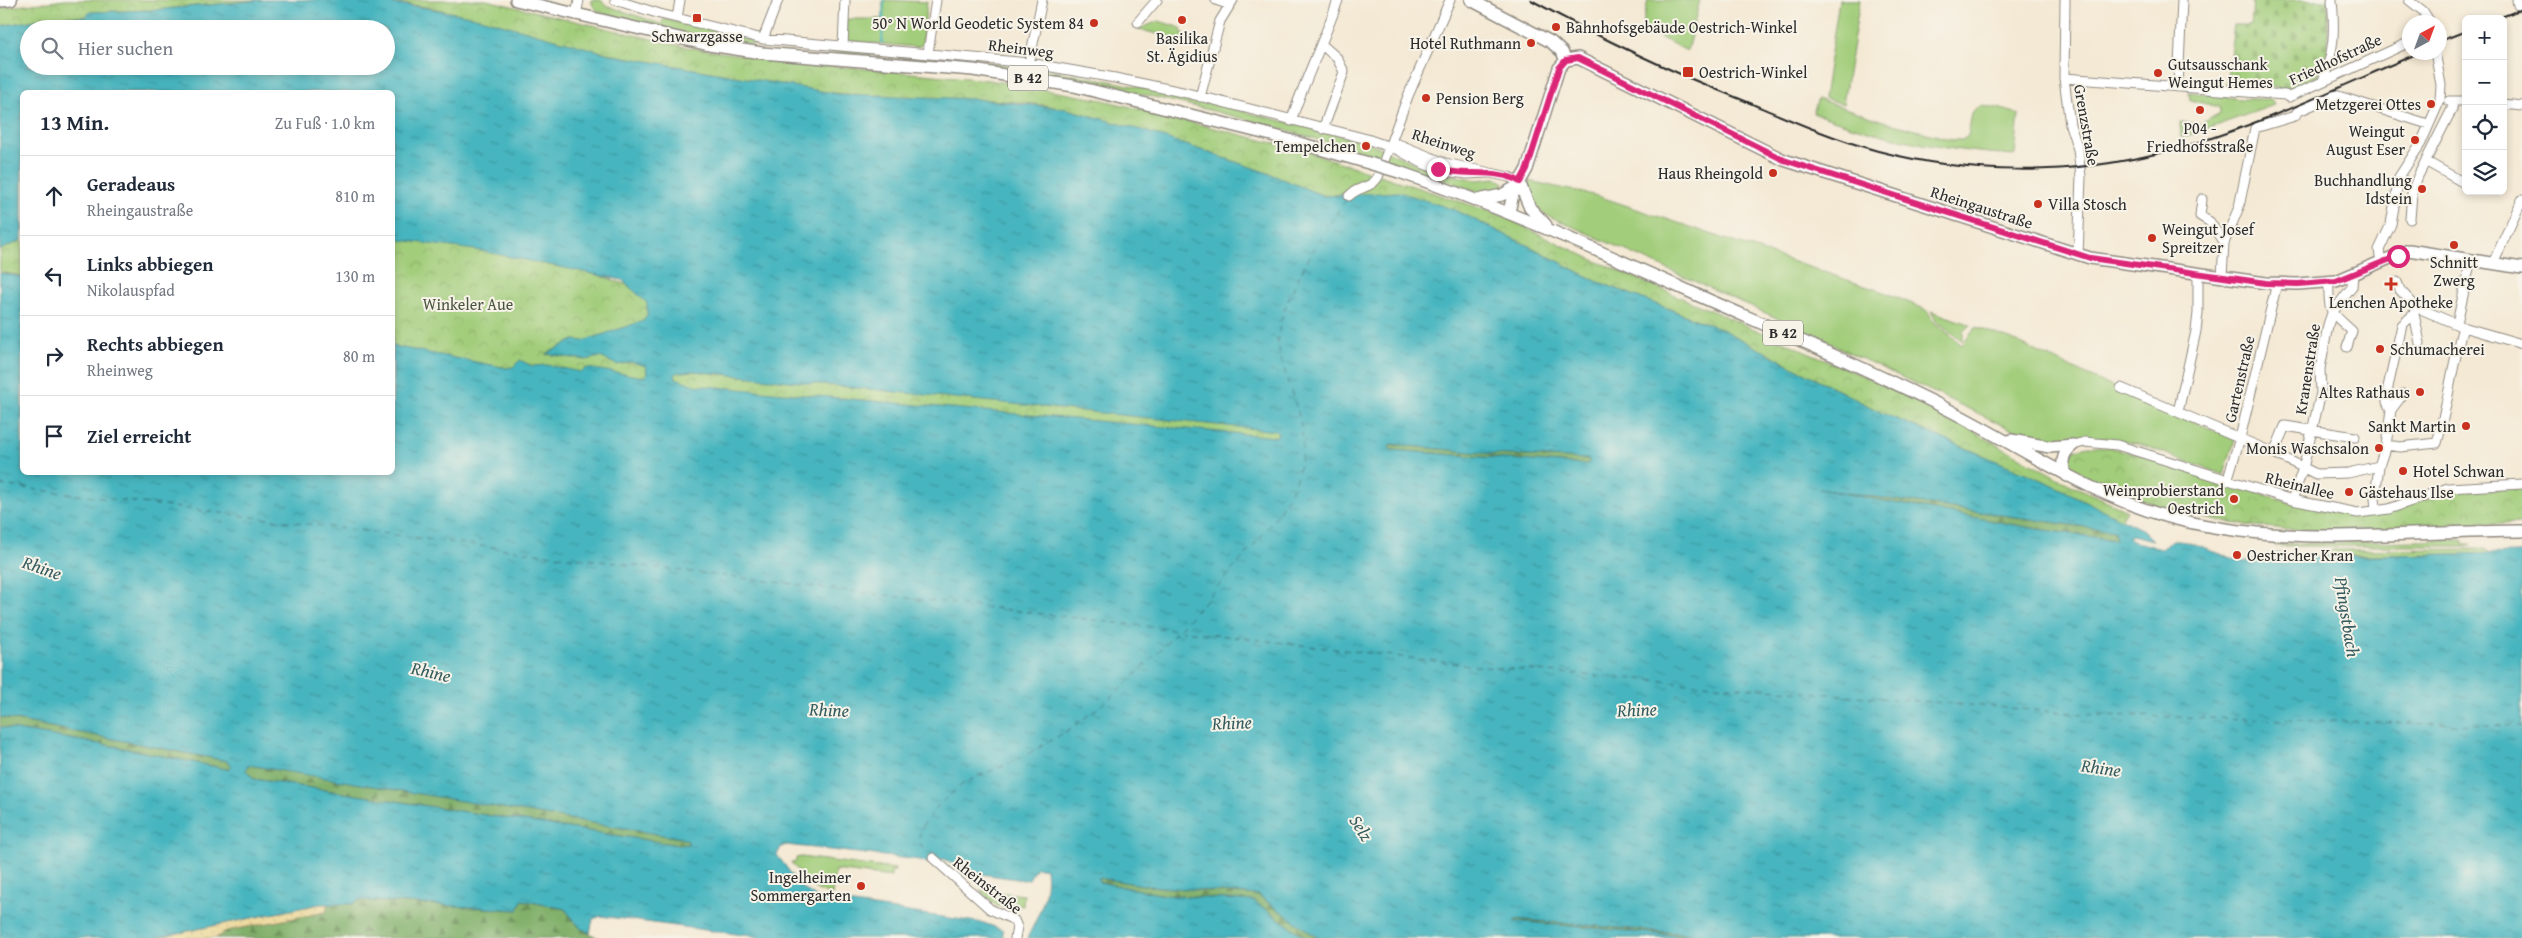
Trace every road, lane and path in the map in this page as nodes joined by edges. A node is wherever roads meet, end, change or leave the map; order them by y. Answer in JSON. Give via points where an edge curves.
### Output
{"nodes":[{"id":1,"x":11,"y":0,"type":"edge"},
{"id":2,"x":516,"y":0,"type":"edge"},
{"id":3,"x":580,"y":0,"type":"edge"},
{"id":4,"x":615,"y":0,"type":"edge"},
{"id":5,"x":680,"y":0,"type":"edge"},
{"id":6,"x":778,"y":0,"type":"edge"},
{"id":7,"x":845,"y":0,"type":"edge"},
{"id":8,"x":936,"y":0,"type":"edge"},
{"id":9,"x":1042,"y":0,"type":"edge"},
{"id":10,"x":1157,"y":0,"type":"edge"},
{"id":11,"x":1216,"y":0,"type":"edge"},
{"id":12,"x":1338,"y":0,"type":"edge"},
{"id":13,"x":1450,"y":0,"type":"edge"},
{"id":14,"x":1470,"y":0,"type":"edge"},
{"id":15,"x":2065,"y":0,"type":"edge"},
{"id":16,"x":2182,"y":0,"type":"edge"},
{"id":17,"x":2332,"y":0,"type":"edge"},
{"id":18,"x":2409,"y":0,"type":"edge"},
{"id":19,"x":0,"y":1,"type":"edge"},
{"id":20,"x":1231,"y":2,"type":"edge"},
{"id":21,"x":576,"y":15,"type":"junction"},
{"id":22,"x":2426,"y":15,"type":"edge"},
{"id":23,"x":676,"y":18,"type":"junction"},
{"id":24,"x":1138,"y":22,"type":"dead end"},
{"id":25,"x":763,"y":39,"type":"junction"},
{"id":26,"x":1321,"y":44,"type":"junction"},
{"id":27,"x":843,"y":46,"type":"junction"},
{"id":28,"x":2402,"y":46,"type":"edge"},
{"id":29,"x":928,"y":53,"type":"junction"},
{"id":30,"x":1566,"y":60,"type":"junction"},
{"id":31,"x":2437,"y":60,"type":"edge"},
{"id":32,"x":1029,"y":63,"type":"junction"},
{"id":33,"x":2064,"y":78,"type":"junction"},
{"id":34,"x":2323,"y":81,"type":"junction"},
{"id":35,"x":2178,"y":87,"type":"junction"},
{"id":36,"x":1200,"y":97,"type":"junction"},
{"id":37,"x":2289,"y":97,"type":"junction"},
{"id":38,"x":2440,"y":100,"type":"junction"},
{"id":39,"x":2453,"y":101,"type":"junction"},
{"id":40,"x":2462,"y":101,"type":"edge"},
{"id":41,"x":2507,"y":104,"type":"edge"},
{"id":42,"x":2522,"y":106,"type":"edge"},
{"id":43,"x":2297,"y":112,"type":"junction"},
{"id":44,"x":1291,"y":121,"type":"junction"},
{"id":45,"x":2428,"y":124,"type":"junction"},
{"id":46,"x":1323,"y":129,"type":"junction"},
{"id":47,"x":1390,"y":146,"type":"junction"},
{"id":48,"x":2427,"y":162,"type":"junction"},
{"id":49,"x":2462,"y":182,"type":"edge"},
{"id":50,"x":1520,"y":188,"type":"junction"},
{"id":51,"x":2397,"y":188,"type":"junction"},
{"id":52,"x":2412,"y":193,"type":"junction"},
{"id":53,"x":1349,"y":196,"type":"dead end"},
{"id":54,"x":2202,"y":198,"type":"dead end"},
{"id":55,"x":1477,"y":200,"type":"junction"},
{"id":56,"x":2522,"y":200,"type":"edge"},
{"id":57,"x":1509,"y":212,"type":"junction"},
{"id":58,"x":2410,"y":219,"type":"dead end"},
{"id":59,"x":1554,"y":231,"type":"junction"},
{"id":60,"x":2224,"y":243,"type":"junction"},
{"id":61,"x":2078,"y":255,"type":"junction"},
{"id":62,"x":2471,"y":259,"type":"junction"},
{"id":63,"x":2381,"y":262,"type":"junction"},
{"id":64,"x":2493,"y":263,"type":"junction"},
{"id":65,"x":2522,"y":268,"type":"edge"},
{"id":66,"x":2198,"y":273,"type":"junction"},
{"id":67,"x":2353,"y":274,"type":"junction"},
{"id":68,"x":2222,"y":276,"type":"junction"},
{"id":69,"x":2329,"y":282,"type":"junction"},
{"id":70,"x":2397,"y":282,"type":"dead end"},
{"id":71,"x":2277,"y":283,"type":"junction"},
{"id":72,"x":2415,"y":310,"type":"junction"},
{"id":73,"x":2332,"y":313,"type":"junction"},
{"id":74,"x":2460,"y":325,"type":"junction"},
{"id":75,"x":2420,"y":343,"type":"dead end"},
{"id":76,"x":2522,"y":344,"type":"edge"},
{"id":77,"x":2347,"y":347,"type":"dead end"},
{"id":78,"x":2121,"y":388,"type":"dead end"},
{"id":79,"x":2403,"y":394,"type":"dead end"},
{"id":80,"x":2391,"y":410,"type":"junction"},
{"id":81,"x":2178,"y":412,"type":"junction"},
{"id":82,"x":2311,"y":430,"type":"junction"},
{"id":83,"x":2000,"y":437,"type":"junction"},
{"id":84,"x":2355,"y":437,"type":"dead end"},
{"id":85,"x":2240,"y":438,"type":"junction"},
{"id":86,"x":2073,"y":445,"type":"junction"},
{"id":87,"x":2386,"y":445,"type":"junction"},
{"id":88,"x":2274,"y":453,"type":"junction"},
{"id":89,"x":2379,"y":466,"type":"junction"},
{"id":90,"x":2303,"y":468,"type":"junction"},
{"id":91,"x":2067,"y":476,"type":"junction"},
{"id":92,"x":2227,"y":481,"type":"junction"},
{"id":93,"x":2522,"y":484,"type":"edge"},
{"id":94,"x":2292,"y":500,"type":"junction"},
{"id":95,"x":2376,"y":511,"type":"junction"},
{"id":96,"x":2522,"y":531,"type":"edge"},
{"id":97,"x":933,"y":858,"type":"dead end"},
{"id":98,"x":1015,"y":938,"type":"edge"}],
"edges":[{"from":1,"to":19,"type":"main road"},
{"from":2,"to":21,"type":"main road","number":"B 42"},
{"from":3,"to":21,"type":"street"},
{"from":4,"to":23,"type":"street","name":"Rheinweg"},
{"from":5,"to":23,"type":"street"},
{"from":6,"to":25,"type":"street"},
{"from":7,"to":27,"type":"street"},
{"from":8,"to":29,"type":"street"},
{"from":9,"to":32,"type":"street"},
{"from":10,"to":24,"type":"street"},
{"from":11,"to":20,"type":"street"},
{"from":12,"to":26,"type":"street"},
{"from":13,"to":47,"type":"street"},
{"from":14,"to":30,"type":"main road","via":[[1552,42]]},
{"from":15,"to":33,"type":"street","name":"Grenzstraße"},
{"from":16,"to":35,"type":"street"},
{"from":17,"to":34,"type":"street","via":[[2333,49]]},
{"from":18,"to":22,"type":"street"},
{"from":20,"to":36,"type":"street","via":[[1220,21]]},
{"from":21,"to":55,"type":"main road","number":"B 42","bridge":true,"via":[[671,38],[762,52],[973,70],[1074,86],[1266,134],[1399,172]]},
{"from":23,"to":25,"type":"street","name":"Rheinweg"},
{"from":25,"to":27,"type":"street","name":"Rheinweg"},
{"from":26,"to":44,"type":"street"},
{"from":26,"to":46,"type":"street","via":[[1337,58],[1344,72]]},
{"from":27,"to":29,"type":"street","name":"Rheinweg"},
{"from":28,"to":34,"type":"street","name":"Friedhofstraße"},
{"from":29,"to":32,"type":"street","name":"Rheinweg"},
{"from":30,"to":50,"type":"main road","via":[[1559,68]]},
{"from":30,"to":61,"type":"main road","name":"Rheingaustraße","via":[[1586,60],[1784,160]]},
{"from":31,"to":38,"type":"street"},
{"from":32,"to":36,"type":"street","name":"Rheinweg"},
{"from":33,"to":35,"type":"street","name":"Friedhofstraße"},
{"from":33,"to":61,"type":"street","name":"Grenzstraße","via":[[2070,125],[2081,171]]},
{"from":34,"to":37,"type":"street","name":"Friedhofstraße"},
{"from":35,"to":37,"type":"street","name":"Friedhofstraße"},
{"from":36,"to":44,"type":"street","name":"Rheinweg"},
{"from":37,"to":43,"type":"street"},
{"from":38,"to":39,"type":"street"},
{"from":38,"to":45,"type":"street"},
{"from":39,"to":40,"type":"street"},
{"from":39,"to":48,"type":"street"},
{"from":41,"to":42,"type":"street"},
{"from":43,"to":45,"type":"street","via":[[2335,95]]},
{"from":43,"to":60,"type":"street","via":[[2295,116],[2253,130],[2239,207]]},
{"from":44,"to":46,"type":"street","name":"Rheinweg"},
{"from":45,"to":51,"type":"street","via":[[2421,143],[2402,170]]},
{"from":46,"to":47,"type":"street","name":"Rheinweg"},
{"from":47,"to":50,"type":"street","name":"Rheinweg","via":[[1444,171],[1490,173],[1514,178]]},
{"from":47,"to":53,"type":"street","via":[[1376,181]]},
{"from":48,"to":49,"type":"street"},
{"from":48,"to":52,"type":"street"},
{"from":50,"to":55,"type":"main road","via":[[1494,198]]},
{"from":50,"to":57,"type":"main road","via":[[1521,201]]},
{"from":50,"to":59,"type":"main road","via":[[1535,214]]},
{"from":51,"to":52,"type":"street"},
{"from":51,"to":63,"type":"street","via":[[2391,224],[2379,250]]},
{"from":52,"to":58,"type":"street"},
{"from":54,"to":60,"type":"street","via":[[2200,216],[2210,222]]},
{"from":55,"to":57,"type":"main road","number":"B 42"},
{"from":56,"to":64,"type":"street"},
{"from":57,"to":59,"type":"main road","number":"B 42"},
{"from":59,"to":83,"type":"main road","number":"B 42","via":[[1902,386]]},
{"from":60,"to":68,"type":"street"},
{"from":61,"to":66,"type":"main road","name":"Rheingaustraße"},
{"from":62,"to":63,"type":"main road","name":"Rheingaustraße","via":[[2409,250]]},
{"from":62,"to":64,"type":"main road","name":"Rheingaustraße"},
{"from":62,"to":74,"type":"street"},
{"from":63,"to":67,"type":"main road","name":"Rheingaustraße"},
{"from":64,"to":65,"type":"main road","name":"Rheingaustraße"},
{"from":66,"to":68,"type":"main road","name":"Rheingaustraße"},
{"from":66,"to":81,"type":"street","via":[[2196,330]]},
{"from":67,"to":69,"type":"main road","name":"Rheingaustraße"},
{"from":67,"to":73,"type":"street","name":"Kranenstraße","via":[[2352,287]]},
{"from":68,"to":71,"type":"main road","name":"Rheingaustraße"},
{"from":69,"to":71,"type":"main road","name":"Rheingaustraße"},
{"from":69,"to":73,"type":"street","name":"Kranenstraße","via":[[2328,306]]},
{"from":70,"to":72,"type":"street"},
{"from":71,"to":85,"type":"street","name":"Gartenstraße"},
{"from":72,"to":74,"type":"street"},
{"from":72,"to":75,"type":"street"},
{"from":72,"to":80,"type":"street","via":[[2402,325],[2399,335],[2388,387],[2387,402]]},
{"from":73,"to":77,"type":"street","name":"Kranenstraße","via":[[2352,331]]},
{"from":73,"to":82,"type":"street","name":"Kranenstraße","via":[[2320,369],[2321,393]]},
{"from":74,"to":76,"type":"street"},
{"from":74,"to":87,"type":"street","via":[[2448,406],[2437,443],[2400,447]]},
{"from":78,"to":81,"type":"street"},
{"from":79,"to":80,"type":"street"},
{"from":80,"to":87,"type":"street"},
{"from":81,"to":85,"type":"street"},
{"from":82,"to":84,"type":"street"},
{"from":82,"to":88,"type":"street","name":"Kranenstraße","via":[[2285,426]]},
{"from":82,"to":90,"type":"street","name":"Kranenstraße"},
{"from":83,"to":86,"type":"main road","via":[[2050,447]]},
{"from":83,"to":91,"type":"main road","number":"B 42"},
{"from":85,"to":88,"type":"street"},
{"from":85,"to":92,"type":"street","name":"Gartenstraße"},
{"from":86,"to":91,"type":"main road","via":[[2067,449],[2062,463]]},
{"from":86,"to":92,"type":"street","name":"Rheinallee","via":[[2085,442],[2117,445]]},
{"from":87,"to":89,"type":"street"},
{"from":88,"to":90,"type":"street"},
{"from":89,"to":90,"type":"street","via":[[2326,474],[2316,474]]},
{"from":89,"to":95,"type":"street"},
{"from":90,"to":94,"type":"street","name":"Kranenstraße"},
{"from":91,"to":96,"type":"main road","number":"B 42","via":[[2155,514],[2230,530],[2325,538]]},
{"from":92,"to":94,"type":"street","name":"Rheinallee"},
{"from":93,"to":95,"type":"street","name":"Rheinallee","via":[[2442,489]]},
{"from":94,"to":95,"type":"street","name":"Rheinallee","via":[[2348,512]]},
{"from":97,"to":98,"type":"street","name":"Rheinstraße","via":[[990,909],[1014,920],[1017,927]]}]}
